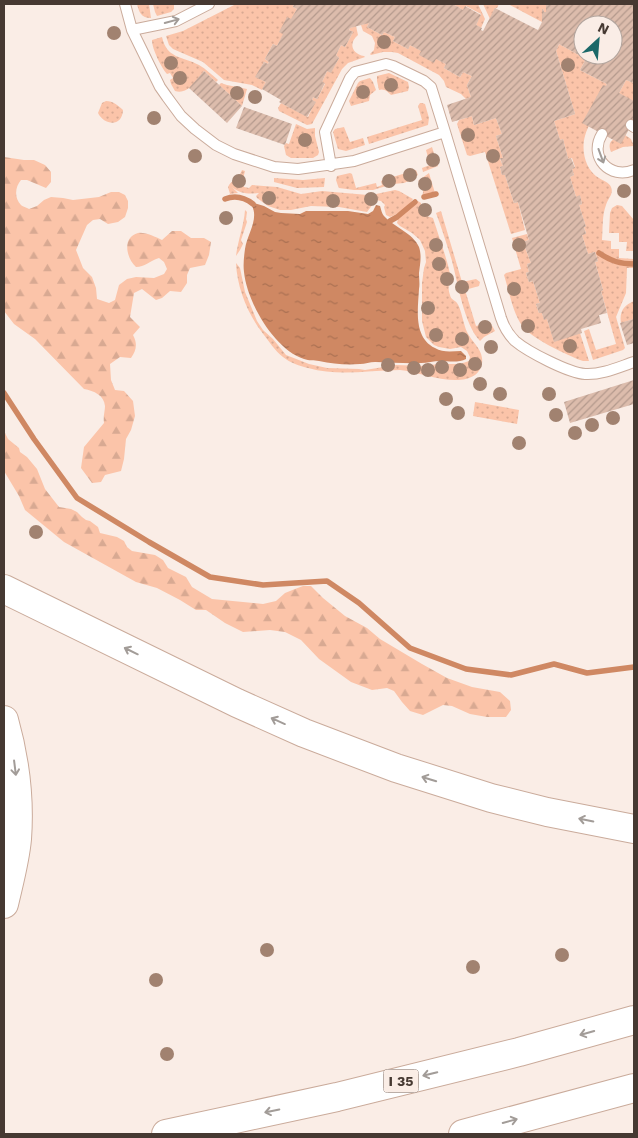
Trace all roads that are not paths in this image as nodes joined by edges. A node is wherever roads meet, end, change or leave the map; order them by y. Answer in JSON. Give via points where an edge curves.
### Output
{"nodes":[{"id":1,"x":125,"y":4,"type":"edge"},
{"id":2,"x":209,"y":4,"type":"edge"},
{"id":3,"x":132,"y":30,"type":"junction"},
{"id":4,"x":445,"y":132,"type":"junction"},
{"id":5,"x":602,"y":134,"type":"dead end"},
{"id":6,"x":331,"y":166,"type":"junction"},
{"id":7,"x":634,"y":170,"type":"edge"},
{"id":8,"x":634,"y":362,"type":"edge"},
{"id":9,"x":4,"y":589,"type":"edge"},
{"id":10,"x":4,"y":720,"type":"edge"},
{"id":11,"x":634,"y":829,"type":"edge"},
{"id":12,"x":4,"y":904,"type":"edge"},
{"id":13,"x":634,"y":1020,"type":"edge"},
{"id":14,"x":634,"y":1088,"type":"edge"},
{"id":15,"x":166,"y":1134,"type":"edge"},
{"id":16,"x":463,"y":1134,"type":"edge"}],
"edges":[{"from":1,"to":3,"type":"lane"},
{"from":3,"to":2,"type":"lane","one_way":true,"via":[[176,20]]},
{"from":3,"to":6,"type":"lane","via":[[167,97],[181,116],[216,145],[274,167]]},
{"from":4,"to":6,"type":"lane"},
{"from":4,"to":6,"type":"lane","via":[[431,86],[424,81],[386,64],[355,72],[325,132]]},
{"from":4,"to":8,"type":"lane","via":[[505,329],[529,350],[574,372],[599,373]]},
{"from":5,"to":7,"type":"lane","one_way":true,"via":[[598,146],[602,162],[615,172]]},
{"from":11,"to":9,"type":"highway","one_way":true,"via":[[491,798],[396,768],[304,733]]},
{"from":10,"to":12,"type":"highway","one_way":true,"via":[[15,764],[18,802],[17,839]]},
{"from":13,"to":15,"type":"highway","number":"I 35","one_way":true,"via":[[337,1097]]},
{"from":16,"to":14,"type":"highway","one_way":true}]}
